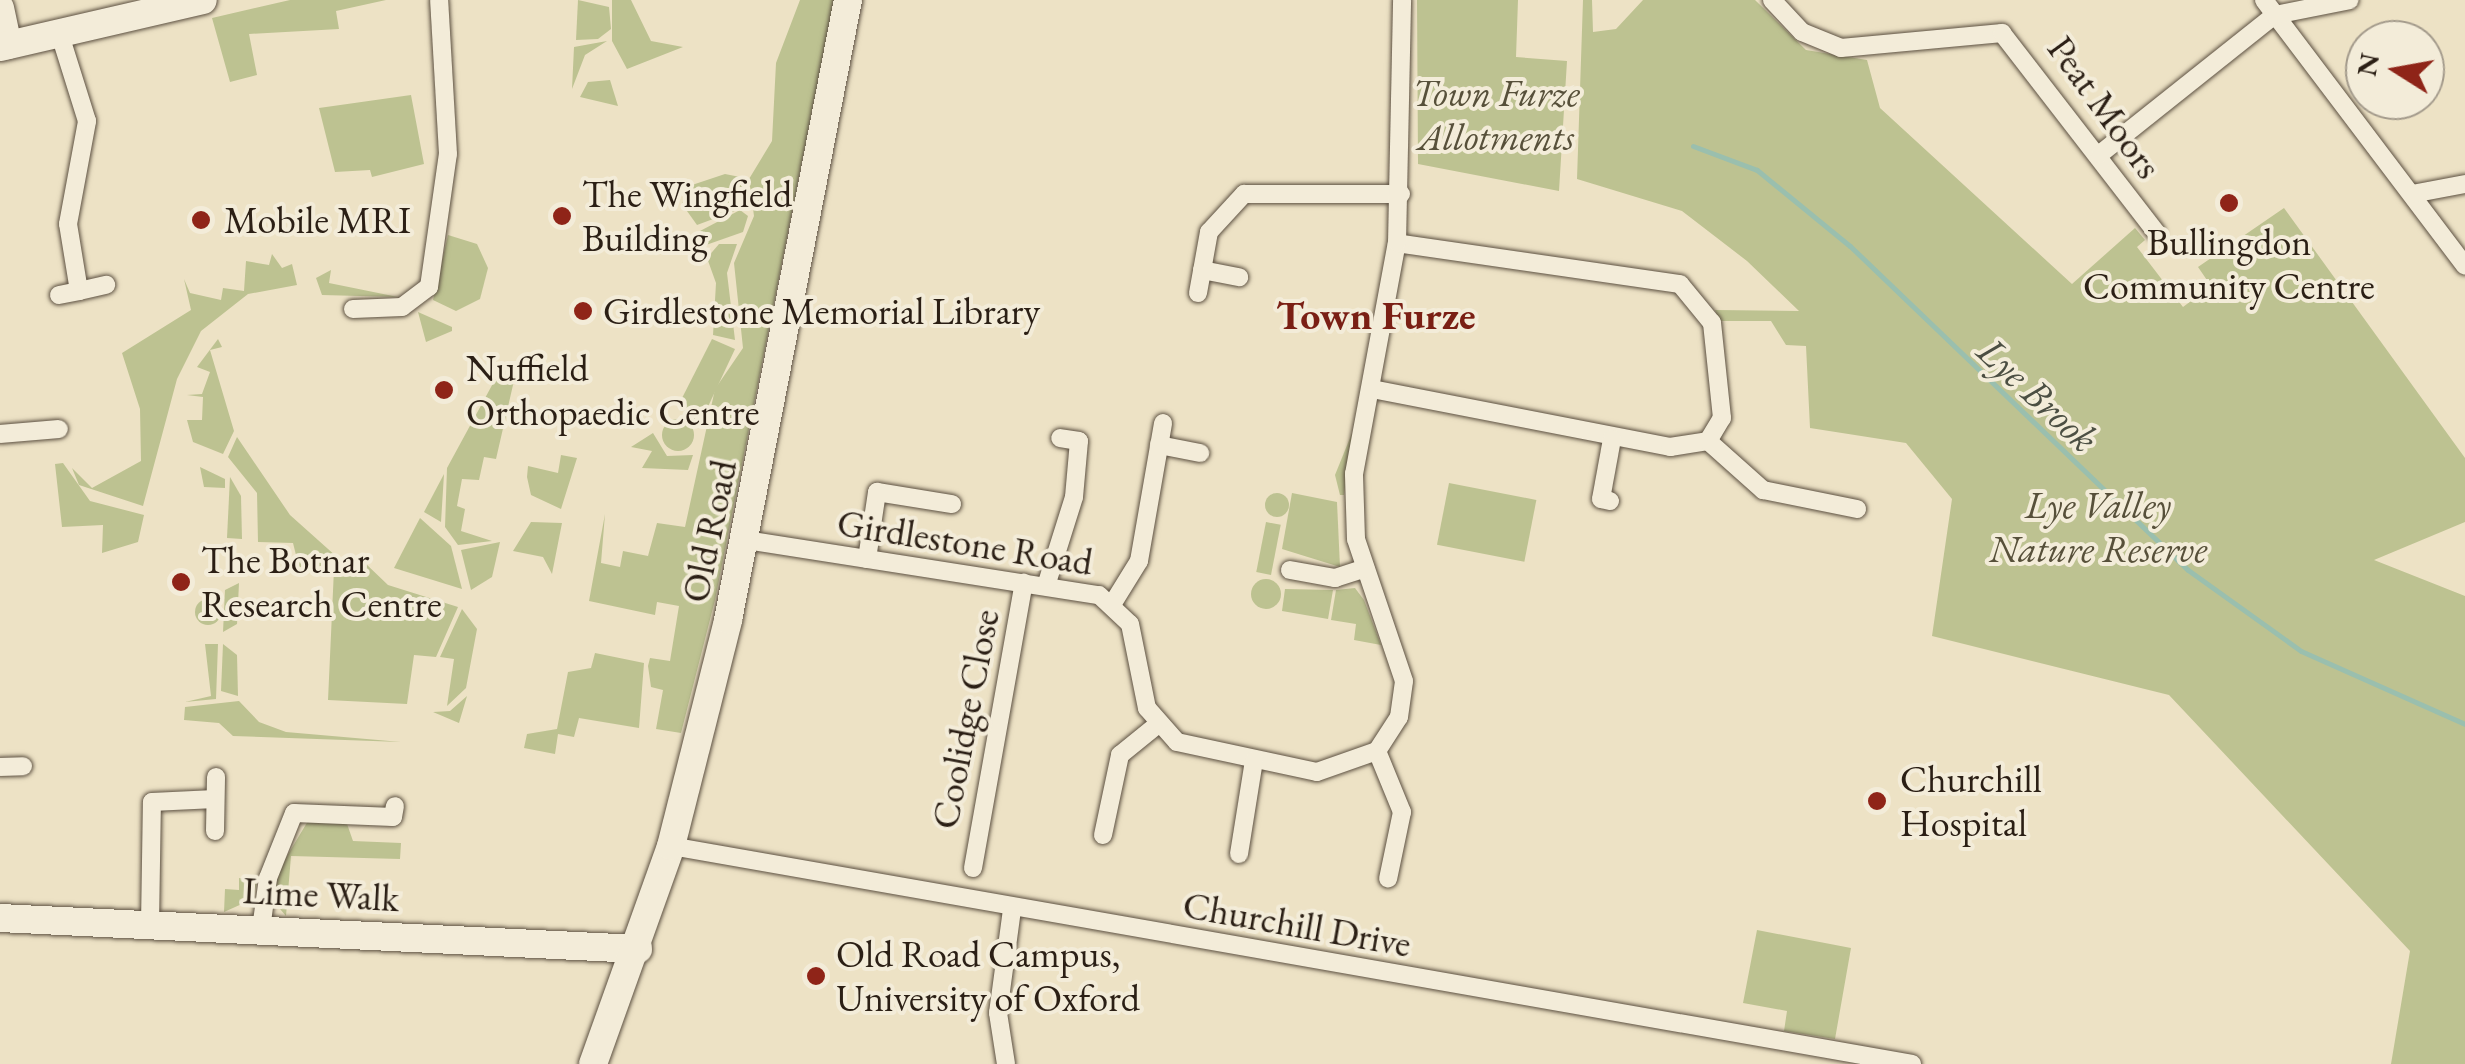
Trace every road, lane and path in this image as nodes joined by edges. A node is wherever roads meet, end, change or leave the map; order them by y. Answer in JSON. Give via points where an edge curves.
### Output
{"nodes":[{"id":1,"x":203,"y":0,"type":"edge"},
{"id":2,"x":439,"y":0,"type":"edge"},
{"id":3,"x":848,"y":0,"type":"edge"},
{"id":4,"x":1402,"y":0,"type":"edge"},
{"id":5,"x":1772,"y":0,"type":"edge"},
{"id":6,"x":2350,"y":0,"type":"edge"},
{"id":7,"x":0,"y":8,"type":"edge"},
{"id":8,"x":2269,"y":8,"type":"edge"},
{"id":9,"x":60,"y":36,"type":"junction"},
{"id":10,"x":4,"y":46,"type":"edge"},
{"id":11,"x":2100,"y":154,"type":"junction"},
{"id":12,"x":2465,"y":184,"type":"edge"},
{"id":13,"x":1402,"y":194,"type":"junction"},
{"id":14,"x":2412,"y":194,"type":"junction"},
{"id":15,"x":2156,"y":232,"type":"dead end"},
{"id":16,"x":1397,"y":243,"type":"junction"},
{"id":17,"x":2465,"y":266,"type":"edge"},
{"id":18,"x":1202,"y":270,"type":"junction"},
{"id":19,"x":1239,"y":277,"type":"dead end"},
{"id":20,"x":106,"y":285,"type":"dead end"},
{"id":21,"x":79,"y":291,"type":"junction"},
{"id":22,"x":1198,"y":294,"type":"dead end"},
{"id":23,"x":60,"y":296,"type":"dead end"},
{"id":24,"x":353,"y":309,"type":"dead end"},
{"id":25,"x":1372,"y":388,"type":"junction"},
{"id":26,"x":1163,"y":423,"type":"dead end"},
{"id":27,"x":59,"y":430,"type":"dead end"},
{"id":28,"x":0,"y":434,"type":"edge"},
{"id":29,"x":1060,"y":438,"type":"dead end"},
{"id":30,"x":1612,"y":440,"type":"junction"},
{"id":31,"x":1708,"y":442,"type":"junction"},
{"id":32,"x":1158,"y":446,"type":"junction"},
{"id":33,"x":1200,"y":453,"type":"dead end"},
{"id":34,"x":1610,"y":501,"type":"dead end"},
{"id":35,"x":952,"y":504,"type":"dead end"},
{"id":36,"x":1858,"y":509,"type":"dead end"},
{"id":37,"x":746,"y":540,"type":"junction"},
{"id":38,"x":867,"y":559,"type":"junction"},
{"id":39,"x":1366,"y":568,"type":"junction"},
{"id":40,"x":1290,"y":570,"type":"dead end"},
{"id":41,"x":1024,"y":583,"type":"junction"},
{"id":42,"x":1046,"y":586,"type":"junction"},
{"id":43,"x":1114,"y":603,"type":"junction"},
{"id":44,"x":1157,"y":725,"type":"junction"},
{"id":45,"x":1378,"y":750,"type":"junction"},
{"id":46,"x":1254,"y":760,"type":"junction"},
{"id":47,"x":23,"y":766,"type":"dead end"},
{"id":48,"x":0,"y":767,"type":"edge"},
{"id":49,"x":216,"y":777,"type":"dead end"},
{"id":50,"x":216,"y":799,"type":"junction"},
{"id":51,"x":395,"y":806,"type":"dead end"},
{"id":52,"x":215,"y":831,"type":"dead end"},
{"id":53,"x":1103,"y":834,"type":"dead end"},
{"id":54,"x":671,"y":846,"type":"junction"},
{"id":55,"x":1239,"y":854,"type":"dead end"},
{"id":56,"x":972,"y":868,"type":"dead end"},
{"id":57,"x":1388,"y":880,"type":"dead end"},
{"id":58,"x":1012,"y":910,"type":"junction"},
{"id":59,"x":0,"y":918,"type":"edge"},
{"id":60,"x":150,"y":924,"type":"junction"},
{"id":61,"x":261,"y":929,"type":"junction"},
{"id":62,"x":638,"y":949,"type":"junction"},
{"id":63,"x":592,"y":1064,"type":"edge"},
{"id":64,"x":1006,"y":1064,"type":"edge"},
{"id":65,"x":1912,"y":1064,"type":"edge"}],
"edges":[{"from":1,"to":9,"type":"street"},
{"from":2,"to":24,"type":"street","via":[[448,154],[429,287],[402,307]]},
{"from":3,"to":37,"type":"street","name":"Old Road"},
{"from":4,"to":13,"type":"street"},
{"from":5,"to":11,"type":"street","name":"Peat Moors","via":[[1802,32],[1842,48],[2002,33]]},
{"from":6,"to":8,"type":"street"},
{"from":7,"to":10,"type":"street"},
{"from":8,"to":11,"type":"street"},
{"from":8,"to":14,"type":"street"},
{"from":9,"to":10,"type":"street"},
{"from":9,"to":21,"type":"street","via":[[87,121],[68,224]]},
{"from":11,"to":15,"type":"street","name":"Peat Moors"},
{"from":12,"to":14,"type":"street"},
{"from":13,"to":16,"type":"street"},
{"from":13,"to":18,"type":"street","via":[[1244,194],[1212,224]]},
{"from":14,"to":17,"type":"street"},
{"from":16,"to":25,"type":"street"},
{"from":16,"to":31,"type":"street","via":[[1664,278],[1690,290],[1712,323],[1721,370],[1722,418]]},
{"from":18,"to":19,"type":"street"},
{"from":18,"to":22,"type":"street"},
{"from":20,"to":21,"type":"street"},
{"from":21,"to":23,"type":"street"},
{"from":25,"to":30,"type":"street","via":[[1485,404]]},
{"from":25,"to":39,"type":"street","via":[[1353,500]]},
{"from":26,"to":32,"type":"street"},
{"from":27,"to":28,"type":"street"},
{"from":29,"to":42,"type":"street","via":[[1079,441],[1074,497]]},
{"from":30,"to":31,"type":"street"},
{"from":30,"to":34,"type":"street","via":[[1601,499]]},
{"from":31,"to":36,"type":"street","via":[[1763,490]]},
{"from":32,"to":33,"type":"street"},
{"from":32,"to":43,"type":"street","via":[[1139,561]]},
{"from":35,"to":38,"type":"street","via":[[877,492]]},
{"from":37,"to":38,"type":"street","name":"Girdlestone Road"},
{"from":37,"to":54,"type":"street","name":"Old Road"},
{"from":38,"to":41,"type":"street","name":"Girdlestone Road"},
{"from":39,"to":40,"type":"street","via":[[1335,578]]},
{"from":39,"to":45,"type":"street","via":[[1404,681],[1400,717]]},
{"from":41,"to":42,"type":"street","name":"Girdlestone Road"},
{"from":41,"to":56,"type":"street","name":"Coolidge Close"},
{"from":42,"to":43,"type":"street","name":"Girdlestone Road"},
{"from":43,"to":44,"type":"street","name":"Girdlestone Road","via":[[1135,634]]},
{"from":44,"to":46,"type":"street","via":[[1185,746]]},
{"from":44,"to":53,"type":"street","via":[[1120,755]]},
{"from":45,"to":46,"type":"street","via":[[1324,772]]},
{"from":45,"to":57,"type":"street","via":[[1402,812]]},
{"from":46,"to":55,"type":"street"},
{"from":47,"to":48,"type":"street"},
{"from":49,"to":50,"type":"street"},
{"from":50,"to":52,"type":"street"},
{"from":50,"to":60,"type":"street","via":[[152,802]]},
{"from":51,"to":61,"type":"street","via":[[392,817],[294,813],[268,878]]},
{"from":54,"to":58,"type":"street","name":"Churchill Drive"},
{"from":54,"to":62,"type":"street","name":"Old Road"},
{"from":58,"to":64,"type":"street","via":[[998,1013]]},
{"from":58,"to":65,"type":"street","name":"Churchill Drive"},
{"from":59,"to":60,"type":"street","name":"Lime Walk"},
{"from":60,"to":61,"type":"street","name":"Lime Walk"},
{"from":61,"to":62,"type":"street","name":"Lime Walk"},
{"from":62,"to":63,"type":"street","name":"Old Road"}]}
